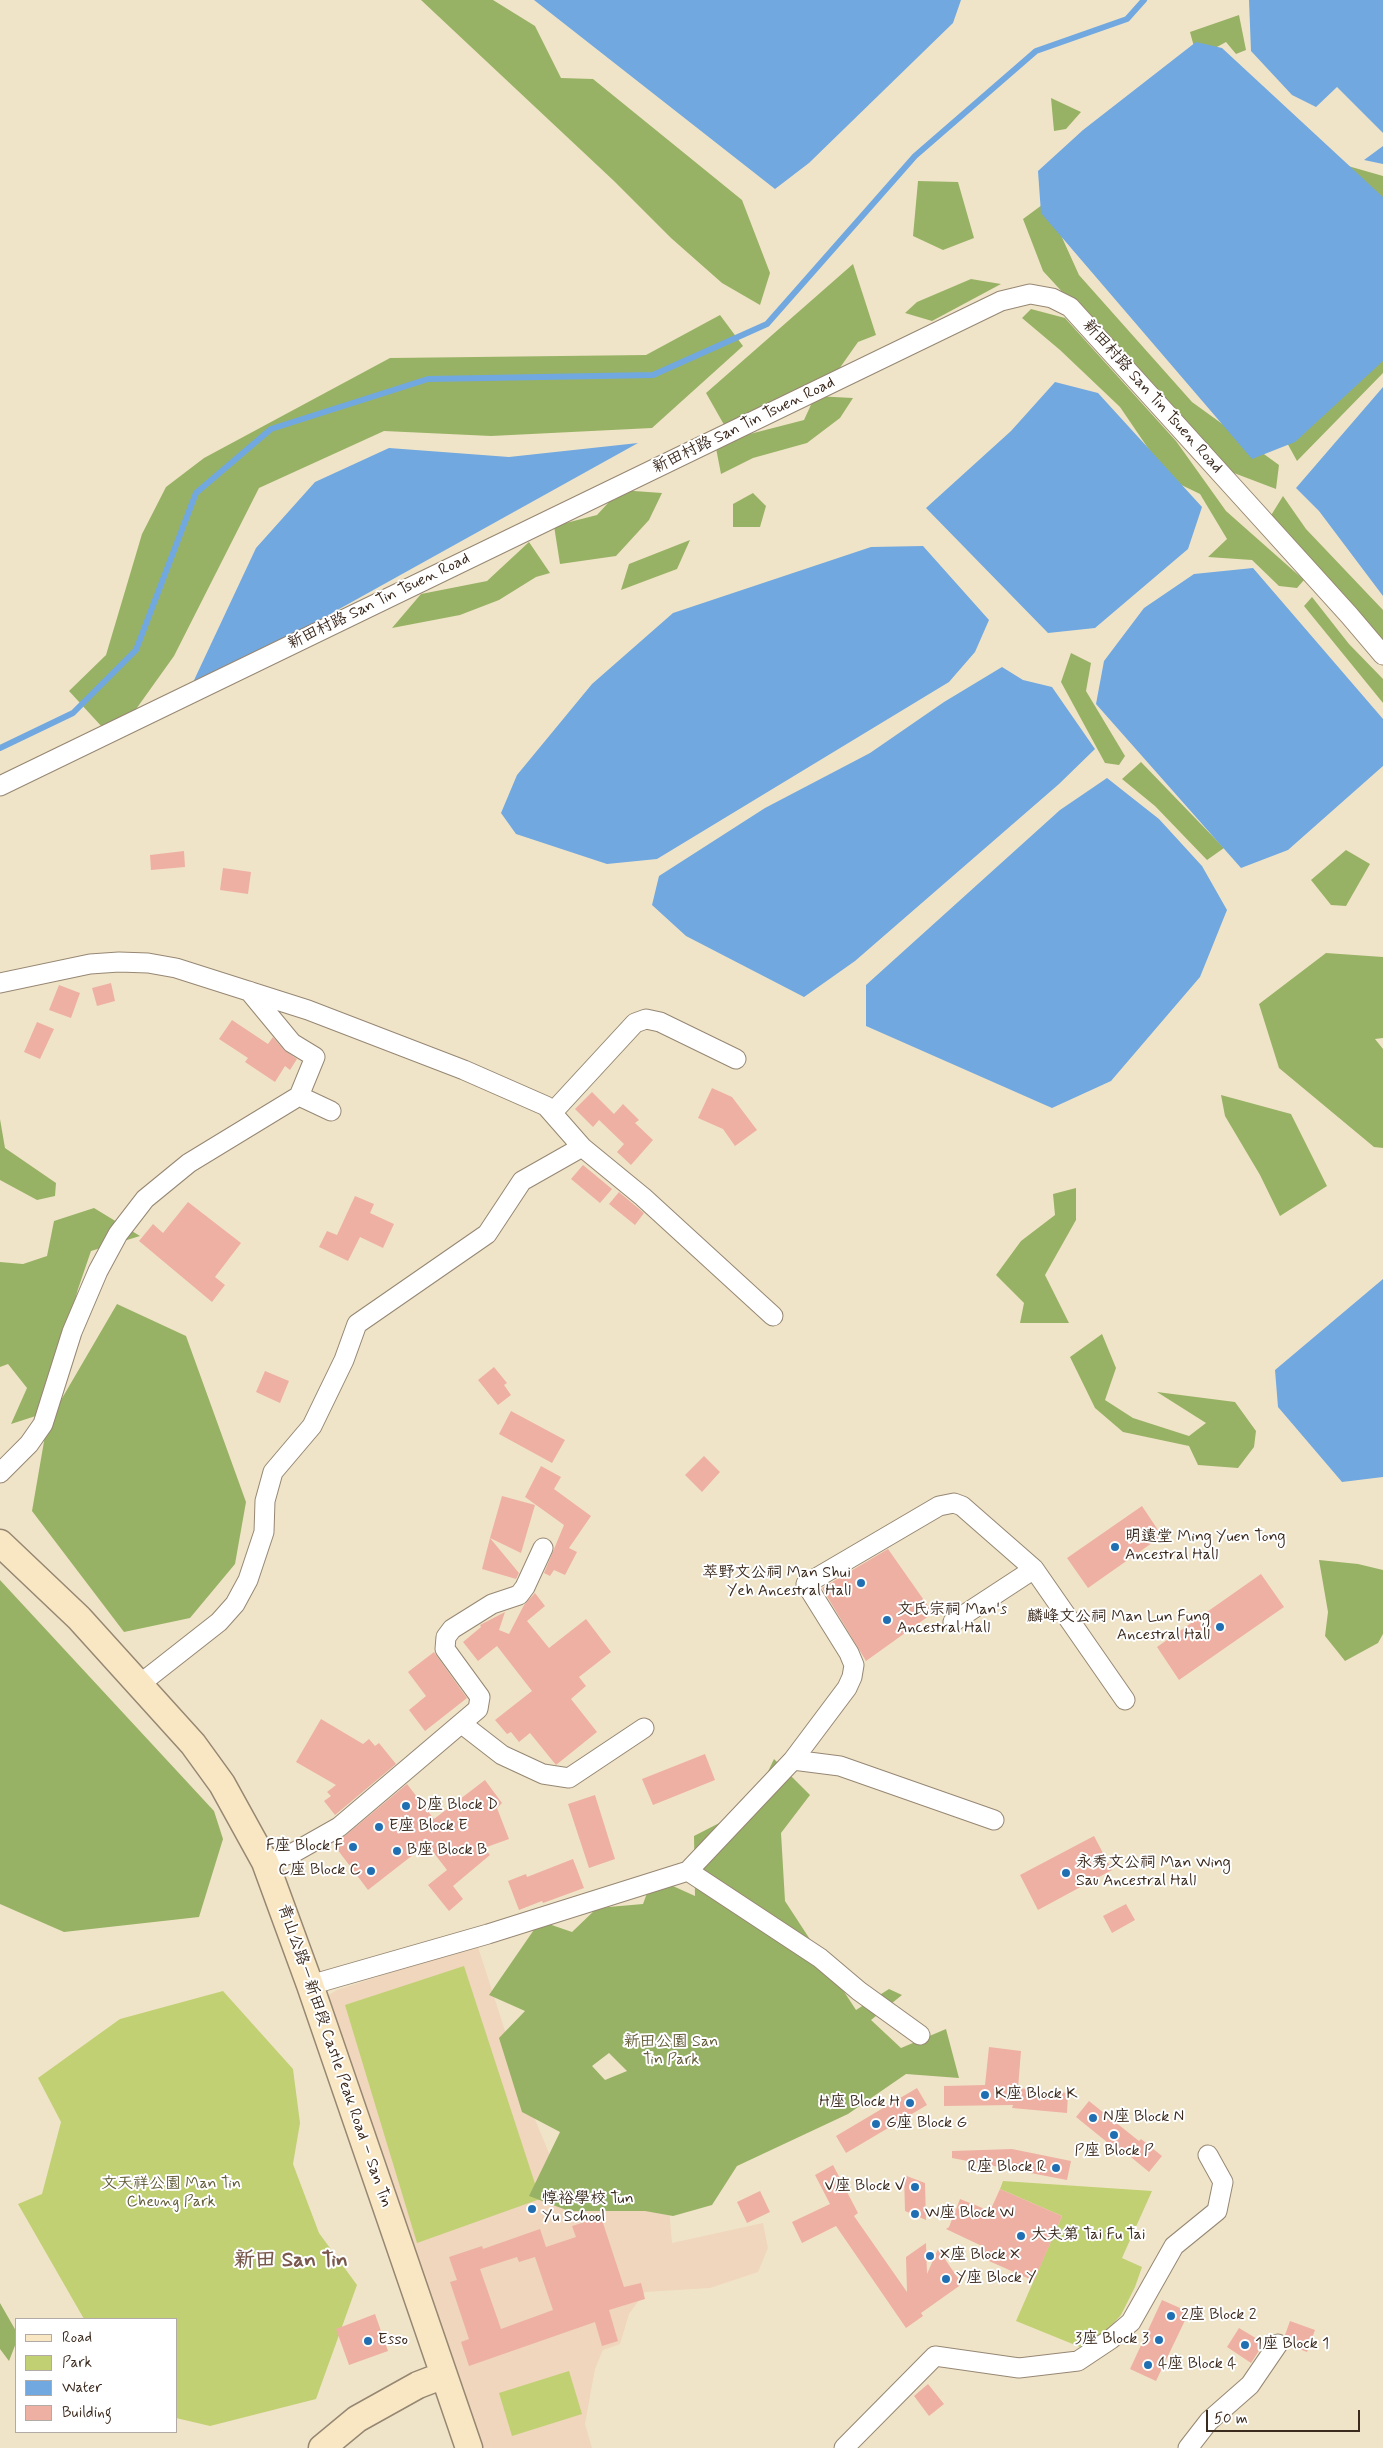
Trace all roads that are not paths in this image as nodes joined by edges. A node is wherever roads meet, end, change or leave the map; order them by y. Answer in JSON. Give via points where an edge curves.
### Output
{"nodes":[{"id":1,"x":1383,"y":655,"type":"edge"},
{"id":2,"x":0,"y":786,"type":"edge"},
{"id":3,"x":0,"y":983,"type":"edge"},
{"id":4,"x":249,"y":991,"type":"junction"},
{"id":5,"x":736,"y":1059,"type":"dead end"},
{"id":6,"x":299,"y":1096,"type":"junction"},
{"id":7,"x":331,"y":1111,"type":"dead end"},
{"id":8,"x":552,"y":1113,"type":"junction"},
{"id":9,"x":582,"y":1147,"type":"junction"},
{"id":10,"x":773,"y":1316,"type":"dead end"},
{"id":11,"x":0,"y":1473,"type":"edge"},
{"id":12,"x":0,"y":1542,"type":"edge"},
{"id":13,"x":543,"y":1548,"type":"dead end"},
{"id":14,"x":1034,"y":1569,"type":"junction"},
{"id":15,"x":953,"y":1622,"type":"dead end"},
{"id":16,"x":140,"y":1684,"type":"junction"},
{"id":17,"x":1125,"y":1700,"type":"dead end"},
{"id":18,"x":462,"y":1724,"type":"junction"},
{"id":19,"x":644,"y":1728,"type":"dead end"},
{"id":20,"x":793,"y":1760,"type":"junction"},
{"id":21,"x":994,"y":1820,"type":"dead end"},
{"id":22,"x":266,"y":1862,"type":"junction"},
{"id":23,"x":688,"y":1870,"type":"junction"},
{"id":24,"x":310,"y":1985,"type":"junction"},
{"id":25,"x":920,"y":2035,"type":"dead end"},
{"id":26,"x":1208,"y":2156,"type":"dead end"},
{"id":27,"x":1278,"y":2344,"type":"dead end"},
{"id":28,"x":444,"y":2375,"type":"junction"},
{"id":29,"x":322,"y":2448,"type":"edge"},
{"id":30,"x":468,"y":2448,"type":"edge"},
{"id":31,"x":844,"y":2448,"type":"edge"},
{"id":32,"x":1188,"y":2448,"type":"edge"}],
"edges":[{"from":1,"to":2,"type":"street","name":"新田村路 San Tin Tsuen Road","via":[[1070,307],[1052,298],[1021,294]]},
{"from":3,"to":4,"type":"street","via":[[90,964],[119,962],[176,968]]},
{"from":4,"to":6,"type":"street","via":[[292,1043],[315,1057]]},
{"from":4,"to":8,"type":"street","via":[[308,1010],[464,1070],[546,1106]]},
{"from":5,"to":8,"type":"street","via":[[660,1022],[646,1019],[635,1023]]},
{"from":6,"to":7,"type":"street"},
{"from":6,"to":11,"type":"street","via":[[189,1163],[158,1187],[132,1215],[106,1255],[76,1322],[43,1424],[29,1444]]},
{"from":8,"to":9,"type":"street"},
{"from":9,"to":10,"type":"street","via":[[643,1197]]},
{"from":9,"to":16,"type":"street","via":[[522,1181],[487,1234],[357,1324],[344,1360],[312,1426],[273,1472],[265,1501],[261,1541],[248,1580],[235,1604],[218,1622]]},
{"from":12,"to":16,"type":"main road","name":"青山公路－新田段 Castle Peak Road – San Tin","via":[[52,1591]]},
{"from":13,"to":18,"type":"street","via":[[519,1595],[492,1604],[452,1629],[446,1637],[445,1649],[480,1697],[478,1709]]},
{"from":14,"to":15,"type":"street"},
{"from":14,"to":17,"type":"street"},
{"from":14,"to":20,"type":"street","via":[[962,1506],[947,1503],[806,1584],[854,1665],[847,1688]]},
{"from":16,"to":22,"type":"main road","name":"青山公路－新田段 Castle Peak Road – San Tin","via":[[208,1764]]},
{"from":18,"to":19,"type":"street","via":[[502,1755],[543,1774],[569,1778]]},
{"from":18,"to":22,"type":"street","via":[[340,1827],[293,1853]]},
{"from":20,"to":21,"type":"street","via":[[840,1766]]},
{"from":20,"to":23,"type":"street"},
{"from":22,"to":24,"type":"main road","name":"青山公路－新田段 Castle Peak Road – San Tin"},
{"from":23,"to":24,"type":"street","via":[[497,1932]]},
{"from":23,"to":25,"type":"street","via":[[820,1958]]},
{"from":24,"to":28,"type":"main road","name":"青山公路－新田段 Castle Peak Road – San Tin"},
{"from":26,"to":31,"type":"street","via":[[1223,2182],[1217,2211],[1174,2246],[1131,2322],[1111,2339],[1078,2361],[1019,2368],[935,2356]]},
{"from":27,"to":32,"type":"street","via":[[1250,2386],[1209,2421]]},
{"from":28,"to":29,"type":"main road","via":[[418,2385],[357,2419]]},
{"from":28,"to":30,"type":"main road","name":"青山公路－新田段 Castle Peak Road – San Tin"}]}
